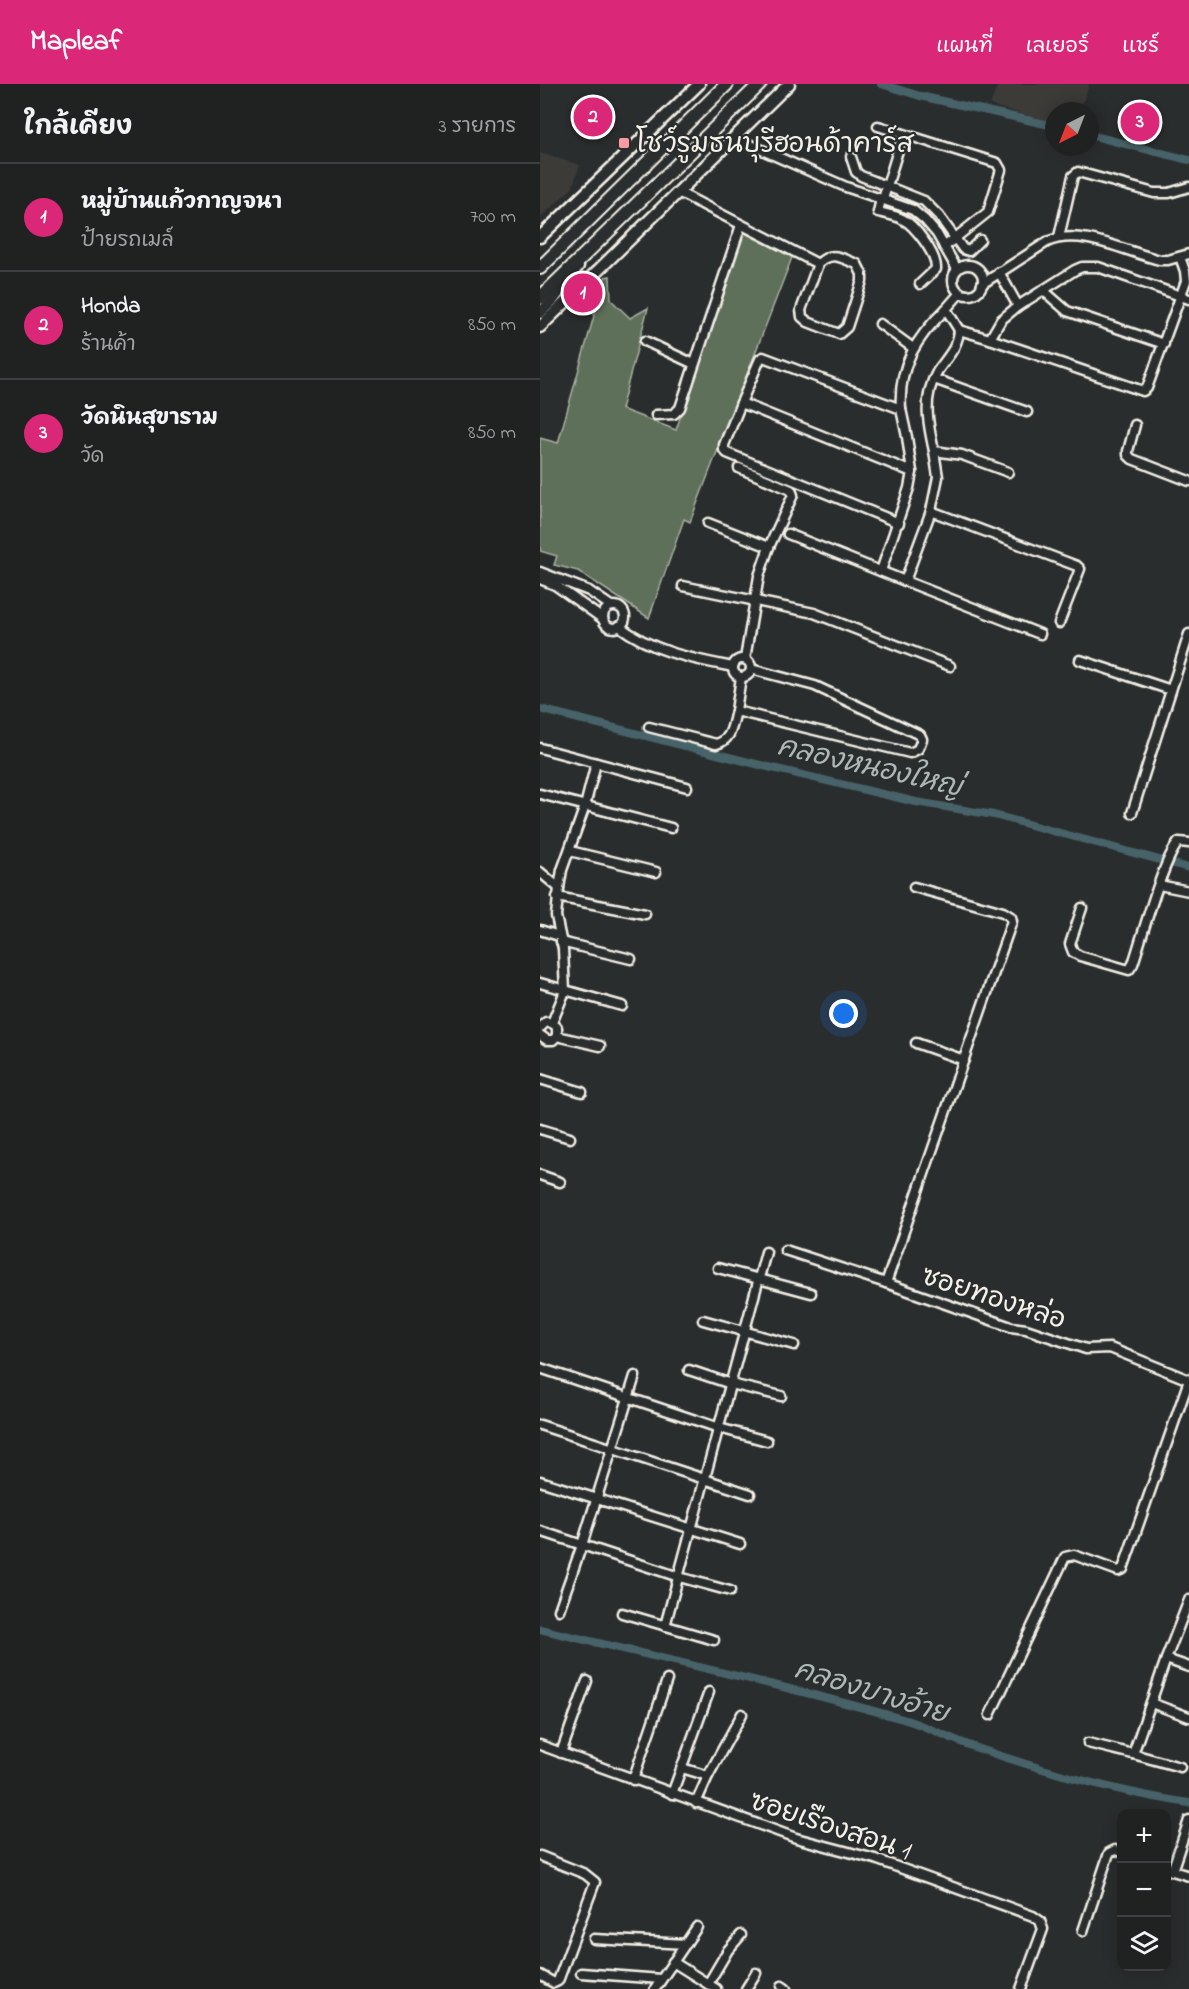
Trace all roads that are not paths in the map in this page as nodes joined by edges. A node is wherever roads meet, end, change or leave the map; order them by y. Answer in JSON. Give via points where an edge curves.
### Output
{"nodes":[{"id":1,"x":699,"y":84,"type":"edge"},
{"id":2,"x":727,"y":84,"type":"edge"},
{"id":3,"x":789,"y":84,"type":"edge"},
{"id":4,"x":757,"y":88,"type":"edge"},
{"id":5,"x":878,"y":126,"type":"dead end"},
{"id":6,"x":903,"y":134,"type":"junction"},
{"id":7,"x":735,"y":138,"type":"junction"},
{"id":8,"x":850,"y":157,"type":"dead end"},
{"id":9,"x":887,"y":186,"type":"junction"},
{"id":10,"x":1189,"y":187,"type":"edge"},
{"id":11,"x":678,"y":192,"type":"junction"},
{"id":12,"x":882,"y":199,"type":"junction"},
{"id":13,"x":741,"y":225,"type":"junction"},
{"id":14,"x":540,"y":237,"type":"edge"},
{"id":15,"x":1059,"y":237,"type":"junction"},
{"id":16,"x":955,"y":238,"type":"junction"},
{"id":17,"x":980,"y":240,"type":"dead end"},
{"id":18,"x":594,"y":244,"type":"junction"},
{"id":19,"x":944,"y":247,"type":"junction"},
{"id":20,"x":1185,"y":255,"type":"edge"},
{"id":21,"x":608,"y":260,"type":"junction"},
{"id":22,"x":818,"y":264,"type":"junction"},
{"id":23,"x":540,"y":268,"type":"edge"},
{"id":24,"x":957,"y":269,"type":"junction"},
{"id":25,"x":999,"y":272,"type":"junction"},
{"id":26,"x":920,"y":284,"type":"dead end"},
{"id":27,"x":982,"y":284,"type":"junction"},
{"id":28,"x":1043,"y":290,"type":"junction"},
{"id":29,"x":960,"y":293,"type":"junction"},
{"id":30,"x":540,"y":298,"type":"edge"},
{"id":31,"x":1185,"y":298,"type":"edge"},
{"id":32,"x":553,"y":300,"type":"junction"},
{"id":33,"x":1018,"y":306,"type":"junction"},
{"id":34,"x":946,"y":309,"type":"junction"},
{"id":35,"x":540,"y":313,"type":"edge"},
{"id":36,"x":880,"y":324,"type":"dead end"},
{"id":37,"x":540,"y":327,"type":"edge"},
{"id":38,"x":959,"y":330,"type":"junction"},
{"id":39,"x":990,"y":339,"type":"junction"},
{"id":40,"x":645,"y":341,"type":"dead end"},
{"id":41,"x":1164,"y":344,"type":"junction"},
{"id":42,"x":913,"y":348,"type":"junction"},
{"id":43,"x":694,"y":364,"type":"junction"},
{"id":44,"x":934,"y":379,"type":"junction"},
{"id":45,"x":741,"y":403,"type":"junction"},
{"id":46,"x":901,"y":409,"type":"junction"},
{"id":47,"x":1027,"y":412,"type":"dead end"},
{"id":48,"x":656,"y":414,"type":"dead end"},
{"id":49,"x":1135,"y":425,"type":"dead end"},
{"id":50,"x":934,"y":451,"type":"junction"},
{"id":51,"x":739,"y":468,"type":"dead end"},
{"id":52,"x":912,"y":472,"type":"junction"},
{"id":53,"x":1008,"y":472,"type":"dead end"},
{"id":54,"x":1189,"y":481,"type":"edge"},
{"id":55,"x":931,"y":511,"type":"junction"},
{"id":56,"x":708,"y":522,"type":"dead end"},
{"id":57,"x":899,"y":523,"type":"junction"},
{"id":58,"x":788,"y":534,"type":"dead end"},
{"id":59,"x":769,"y":547,"type":"junction"},
{"id":60,"x":881,"y":571,"type":"junction"},
{"id":61,"x":544,"y":577,"type":"edge"},
{"id":62,"x":905,"y":581,"type":"junction"},
{"id":63,"x":683,"y":586,"type":"dead end"},
{"id":64,"x":754,"y":601,"type":"junction"},
{"id":65,"x":611,"y":606,"type":"junction"},
{"id":66,"x":603,"y":619,"type":"junction"},
{"id":67,"x":1059,"y":623,"type":"dead end"},
{"id":68,"x":619,"y":626,"type":"junction"},
{"id":69,"x":1040,"y":634,"type":"dead end"},
{"id":70,"x":1189,"y":634,"type":"edge"},
{"id":71,"x":745,"y":659,"type":"junction"},
{"id":72,"x":1080,"y":660,"type":"dead end"},
{"id":73,"x":950,"y":666,"type":"dead end"},
{"id":74,"x":734,"y":667,"type":"junction"},
{"id":75,"x":751,"y":669,"type":"junction"},
{"id":76,"x":741,"y":677,"type":"junction"},
{"id":77,"x":1171,"y":690,"type":"junction"},
{"id":78,"x":736,"y":711,"type":"junction"},
{"id":79,"x":649,"y":727,"type":"dead end"},
{"id":80,"x":540,"y":748,"type":"edge"},
{"id":81,"x":596,"y":763,"type":"junction"},
{"id":82,"x":687,"y":787,"type":"dead end"},
{"id":83,"x":540,"y":794,"type":"edge"},
{"id":84,"x":585,"y":806,"type":"junction"},
{"id":85,"x":1132,"y":813,"type":"dead end"},
{"id":86,"x":671,"y":828,"type":"dead end"},
{"id":87,"x":1189,"y":843,"type":"edge"},
{"id":88,"x":570,"y":851,"type":"junction"},
{"id":89,"x":540,"y":872,"type":"edge"},
{"id":90,"x":656,"y":872,"type":"dead end"},
{"id":91,"x":1159,"y":885,"type":"junction"},
{"id":92,"x":914,"y":887,"type":"dead end"},
{"id":93,"x":1189,"y":891,"type":"edge"},
{"id":94,"x":558,"y":892,"type":"junction"},
{"id":95,"x":1082,"y":908,"type":"dead end"},
{"id":96,"x":645,"y":914,"type":"dead end"},
{"id":97,"x":540,"y":930,"type":"edge"},
{"id":98,"x":560,"y":939,"type":"junction"},
{"id":99,"x":631,"y":959,"type":"dead end"},
{"id":100,"x":540,"y":983,"type":"edge"},
{"id":101,"x":565,"y":991,"type":"junction"},
{"id":102,"x":622,"y":1006,"type":"dead end"},
{"id":103,"x":552,"y":1023,"type":"junction"},
{"id":104,"x":540,"y":1028,"type":"edge"},
{"id":105,"x":557,"y":1036,"type":"junction"},
{"id":106,"x":541,"y":1040,"type":"edge"},
{"id":107,"x":916,"y":1043,"type":"dead end"},
{"id":108,"x":600,"y":1046,"type":"dead end"},
{"id":109,"x":964,"y":1060,"type":"junction"},
{"id":110,"x":540,"y":1079,"type":"edge"},
{"id":111,"x":582,"y":1092,"type":"dead end"},
{"id":112,"x":540,"y":1129,"type":"edge"},
{"id":113,"x":570,"y":1138,"type":"dead end"},
{"id":114,"x":540,"y":1176,"type":"edge"},
{"id":115,"x":560,"y":1182,"type":"dead end"},
{"id":116,"x":785,"y":1250,"type":"dead end"},
{"id":117,"x":766,"y":1252,"type":"dead end"},
{"id":118,"x":718,"y":1268,"type":"dead end"},
{"id":119,"x":759,"y":1279,"type":"junction"},
{"id":120,"x":886,"y":1283,"type":"junction"},
{"id":121,"x":811,"y":1293,"type":"dead end"},
{"id":122,"x":703,"y":1320,"type":"dead end"},
{"id":123,"x":745,"y":1331,"type":"junction"},
{"id":124,"x":794,"y":1345,"type":"dead end"},
{"id":125,"x":540,"y":1368,"type":"edge"},
{"id":126,"x":689,"y":1370,"type":"dead end"},
{"id":127,"x":635,"y":1376,"type":"dead end"},
{"id":128,"x":1189,"y":1380,"type":"edge"},
{"id":129,"x":731,"y":1384,"type":"junction"},
{"id":130,"x":781,"y":1396,"type":"dead end"},
{"id":131,"x":629,"y":1398,"type":"junction"},
{"id":132,"x":540,"y":1425,"type":"edge"},
{"id":133,"x":719,"y":1428,"type":"junction"},
{"id":134,"x":767,"y":1441,"type":"dead end"},
{"id":135,"x":612,"y":1449,"type":"junction"},
{"id":136,"x":705,"y":1480,"type":"junction"},
{"id":137,"x":540,"y":1481,"type":"edge"},
{"id":138,"x":750,"y":1494,"type":"dead end"},
{"id":139,"x":596,"y":1500,"type":"junction"},
{"id":140,"x":692,"y":1530,"type":"junction"},
{"id":141,"x":540,"y":1531,"type":"edge"},
{"id":142,"x":740,"y":1544,"type":"dead end"},
{"id":143,"x":582,"y":1545,"type":"junction"},
{"id":144,"x":679,"y":1577,"type":"junction"},
{"id":145,"x":729,"y":1591,"type":"dead end"},
{"id":146,"x":1189,"y":1600,"type":"edge"},
{"id":147,"x":559,"y":1610,"type":"dead end"},
{"id":148,"x":622,"y":1613,"type":"dead end"},
{"id":149,"x":1185,"y":1619,"type":"edge"},
{"id":150,"x":665,"y":1626,"type":"junction"},
{"id":151,"x":714,"y":1640,"type":"dead end"},
{"id":152,"x":1166,"y":1659,"type":"junction"},
{"id":153,"x":1189,"y":1667,"type":"edge"},
{"id":154,"x":667,"y":1680,"type":"dead end"},
{"id":155,"x":587,"y":1681,"type":"dead end"},
{"id":156,"x":709,"y":1692,"type":"dead end"},
{"id":157,"x":1151,"y":1703,"type":"junction"},
{"id":158,"x":742,"y":1714,"type":"dead end"},
{"id":159,"x":990,"y":1715,"type":"dead end"},
{"id":160,"x":1189,"y":1717,"type":"edge"},
{"id":161,"x":1088,"y":1743,"type":"dead end"},
{"id":162,"x":540,"y":1745,"type":"edge"},
{"id":163,"x":561,"y":1754,"type":"junction"},
{"id":164,"x":1133,"y":1754,"type":"junction"},
{"id":165,"x":1180,"y":1767,"type":"dead end"},
{"id":166,"x":682,"y":1768,"type":"junction"},
{"id":167,"x":708,"y":1776,"type":"junction"},
{"id":168,"x":633,"y":1780,"type":"junction"},
{"id":169,"x":672,"y":1794,"type":"junction"},
{"id":170,"x":696,"y":1803,"type":"junction"},
{"id":171,"x":1189,"y":1820,"type":"edge"},
{"id":172,"x":1117,"y":1851,"type":"edge"},
{"id":173,"x":540,"y":1856,"type":"edge"},
{"id":174,"x":1171,"y":1865,"type":"edge"},
{"id":175,"x":1171,"y":1871,"type":"edge"},
{"id":176,"x":1189,"y":1876,"type":"edge"},
{"id":177,"x":697,"y":1927,"type":"dead end"},
{"id":178,"x":1083,"y":1930,"type":"dead end"},
{"id":179,"x":741,"y":1935,"type":"dead end"},
{"id":180,"x":594,"y":1939,"type":"dead end"},
{"id":181,"x":686,"y":1944,"type":"junction"},
{"id":182,"x":673,"y":1962,"type":"junction"},
{"id":183,"x":581,"y":1973,"type":"dead end"},
{"id":184,"x":756,"y":1973,"type":"dead end"},
{"id":185,"x":540,"y":1975,"type":"edge"},
{"id":186,"x":662,"y":1979,"type":"junction"},
{"id":187,"x":708,"y":1984,"type":"junction"},
{"id":188,"x":655,"y":1989,"type":"edge"},
{"id":189,"x":716,"y":1989,"type":"edge"},
{"id":190,"x":746,"y":1989,"type":"edge"},
{"id":191,"x":1021,"y":1989,"type":"edge"}],
"edges":[{"from":1,"to":14,"type":"main road"},
{"from":2,"to":23,"type":"highway"},
{"from":3,"to":7,"type":"main road"},
{"from":4,"to":18,"type":"highway"},
{"from":5,"to":6,"type":"street"},
{"from":6,"to":9,"type":"street"},
{"from":6,"to":16,"type":"street","via":[[1000,166],[991,207]]},
{"from":7,"to":11,"type":"main road"},
{"from":7,"to":12,"type":"street"},
{"from":8,"to":9,"type":"street","via":[[861,176]]},
{"from":9,"to":12,"type":"street"},
{"from":9,"to":16,"type":"street","via":[[924,201]]},
{"from":10,"to":15,"type":"street","via":[[1154,193],[1078,172],[1073,176]]},
{"from":11,"to":13,"type":"street"},
{"from":11,"to":21,"type":"main road"},
{"from":12,"to":19,"type":"street","via":[[913,210]]},
{"from":12,"to":26,"type":"street","via":[[878,212],[903,219],[918,233],[934,258],[936,269]]},
{"from":13,"to":22,"type":"street"},
{"from":13,"to":43,"type":"street"},
{"from":15,"to":20,"type":"street","via":[[1081,237],[1160,260]]},
{"from":15,"to":25,"type":"street"},
{"from":16,"to":17,"type":"street","via":[[966,251]]},
{"from":16,"to":19,"type":"street"},
{"from":18,"to":30,"type":"highway"},
{"from":18,"to":32,"type":"main road"},
{"from":19,"to":24,"type":"street"},
{"from":20,"to":31,"type":"street"},
{"from":21,"to":32,"type":"main road"},
{"from":21,"to":37,"type":"main road"},
{"from":22,"to":22,"type":"street","via":[[802,317],[839,334],[847,327],[862,274],[857,264],[833,255]]},
{"from":24,"to":27,"type":"street","via":[[966,265],[976,267]]},
{"from":24,"to":29,"type":"street","via":[[953,283]]},
{"from":25,"to":27,"type":"street"},
{"from":25,"to":33,"type":"street"},
{"from":27,"to":29,"type":"street","via":[[973,294]]},
{"from":28,"to":31,"type":"street","via":[[1089,266]]},
{"from":28,"to":33,"type":"street"},
{"from":28,"to":41,"type":"street","via":[[1067,311]]},
{"from":29,"to":34,"type":"street"},
{"from":31,"to":41,"type":"street"},
{"from":32,"to":35,"type":"main road"},
{"from":33,"to":39,"type":"street","via":[[1001,320]]},
{"from":34,"to":38,"type":"street"},
{"from":34,"to":42,"type":"street"},
{"from":36,"to":42,"type":"street"},
{"from":38,"to":39,"type":"street"},
{"from":38,"to":44,"type":"street","via":[[956,345]]},
{"from":39,"to":41,"type":"street","via":[[1143,392]]},
{"from":40,"to":43,"type":"street"},
{"from":42,"to":46,"type":"street","via":[[900,393]]},
{"from":43,"to":48,"type":"street","via":[[677,411]]},
{"from":44,"to":47,"type":"street"},
{"from":44,"to":50,"type":"street","via":[[926,413]]},
{"from":45,"to":46,"type":"street","via":[[763,357]]},
{"from":45,"to":52,"type":"street"},
{"from":45,"to":57,"type":"street","via":[[724,445],[727,453]]},
{"from":46,"to":52,"type":"street"},
{"from":49,"to":54,"type":"street","via":[[1128,455]]},
{"from":50,"to":53,"type":"street","via":[[962,455]]},
{"from":50,"to":55,"type":"street","via":[[938,477]]},
{"from":51,"to":59,"type":"street","via":[[792,492]]},
{"from":52,"to":57,"type":"street"},
{"from":55,"to":62,"type":"street"},
{"from":55,"to":67,"type":"street","via":[[1077,566],[1079,574]]},
{"from":56,"to":59,"type":"street"},
{"from":57,"to":60,"type":"street"},
{"from":58,"to":60,"type":"street"},
{"from":59,"to":64,"type":"street"},
{"from":60,"to":62,"type":"street"},
{"from":61,"to":65,"type":"street","via":[[588,591]]},
{"from":61,"to":66,"type":"street"},
{"from":62,"to":69,"type":"street"},
{"from":63,"to":64,"type":"street"},
{"from":64,"to":71,"type":"street"},
{"from":64,"to":73,"type":"street","via":[[814,613]]},
{"from":65,"to":66,"type":"street","via":[[605,610]]},
{"from":65,"to":68,"type":"street","via":[[624,614]]},
{"from":66,"to":68,"type":"street","via":[[609,626]]},
{"from":68,"to":74,"type":"street","via":[[682,657]]},
{"from":70,"to":77,"type":"street"},
{"from":71,"to":74,"type":"street","via":[[736,661]]},
{"from":71,"to":75,"type":"street"},
{"from":72,"to":77,"type":"street"},
{"from":74,"to":76,"type":"street"},
{"from":75,"to":76,"type":"street"},
{"from":75,"to":78,"type":"street","via":[[815,686],[922,739],[918,749],[910,753]]},
{"from":76,"to":78,"type":"street"},
{"from":77,"to":85,"type":"street"},
{"from":78,"to":79,"type":"street","via":[[730,734],[722,743]]},
{"from":80,"to":81,"type":"street"},
{"from":81,"to":82,"type":"street"},
{"from":81,"to":84,"type":"street"},
{"from":83,"to":84,"type":"street"},
{"from":84,"to":86,"type":"street"},
{"from":84,"to":88,"type":"street"},
{"from":87,"to":91,"type":"street","via":[[1179,842]]},
{"from":88,"to":90,"type":"street"},
{"from":88,"to":94,"type":"street"},
{"from":89,"to":94,"type":"street"},
{"from":91,"to":93,"type":"street"},
{"from":91,"to":95,"type":"street","via":[[1128,970],[1071,950]]},
{"from":92,"to":109,"type":"street","via":[[1011,917]]},
{"from":94,"to":96,"type":"street"},
{"from":94,"to":98,"type":"street","via":[[556,916]]},
{"from":97,"to":98,"type":"street"},
{"from":98,"to":99,"type":"street"},
{"from":98,"to":101,"type":"street"},
{"from":100,"to":101,"type":"street"},
{"from":101,"to":102,"type":"street"},
{"from":101,"to":103,"type":"street"},
{"from":103,"to":104,"type":"street","via":[[546,1022]]},
{"from":103,"to":105,"type":"street","via":[[558,1030]]},
{"from":105,"to":106,"type":"street","via":[[550,1041]]},
{"from":105,"to":108,"type":"street"},
{"from":107,"to":109,"type":"street"},
{"from":109,"to":120,"type":"street"},
{"from":110,"to":111,"type":"street"},
{"from":112,"to":113,"type":"street"},
{"from":114,"to":115,"type":"street"},
{"from":116,"to":120,"type":"street","name":"ซอยทองหล่อ"},
{"from":117,"to":119,"type":"street"},
{"from":118,"to":119,"type":"street"},
{"from":119,"to":121,"type":"street"},
{"from":119,"to":123,"type":"street"},
{"from":120,"to":128,"type":"street","name":"ซอยทองหล่อ","via":[[1065,1343],[1086,1349],[1110,1348]]},
{"from":122,"to":123,"type":"street"},
{"from":123,"to":124,"type":"street"},
{"from":123,"to":129,"type":"street"},
{"from":125,"to":131,"type":"street"},
{"from":126,"to":129,"type":"street"},
{"from":127,"to":131,"type":"street"},
{"from":128,"to":159,"type":"street","via":[[1124,1567],[1118,1571],[1074,1555],[1065,1557]]},
{"from":129,"to":130,"type":"street"},
{"from":129,"to":133,"type":"street"},
{"from":131,"to":133,"type":"street"},
{"from":131,"to":135,"type":"street"},
{"from":132,"to":135,"type":"street"},
{"from":133,"to":134,"type":"street"},
{"from":133,"to":136,"type":"street"},
{"from":135,"to":136,"type":"street"},
{"from":135,"to":139,"type":"street"},
{"from":136,"to":138,"type":"street"},
{"from":136,"to":140,"type":"street"},
{"from":137,"to":139,"type":"street"},
{"from":139,"to":140,"type":"street"},
{"from":139,"to":143,"type":"street"},
{"from":140,"to":142,"type":"street"},
{"from":140,"to":144,"type":"street"},
{"from":141,"to":143,"type":"street"},
{"from":143,"to":144,"type":"street"},
{"from":143,"to":147,"type":"street"},
{"from":144,"to":145,"type":"street"},
{"from":144,"to":150,"type":"street"},
{"from":146,"to":149,"type":"street"},
{"from":148,"to":150,"type":"street"},
{"from":149,"to":152,"type":"street"},
{"from":150,"to":151,"type":"street"},
{"from":152,"to":153,"type":"street"},
{"from":152,"to":157,"type":"street"},
{"from":154,"to":168,"type":"street"},
{"from":155,"to":163,"type":"street"},
{"from":156,"to":166,"type":"street"},
{"from":157,"to":160,"type":"street"},
{"from":157,"to":164,"type":"street"},
{"from":158,"to":167,"type":"street"},
{"from":161,"to":164,"type":"street"},
{"from":162,"to":163,"type":"street","name":"ซอยเรืองสอน 1"},
{"from":163,"to":168,"type":"street","name":"ซอยเรืองสอน 1"},
{"from":164,"to":165,"type":"street"},
{"from":166,"to":167,"type":"street"},
{"from":166,"to":169,"type":"street"},
{"from":167,"to":170,"type":"street"},
{"from":168,"to":169,"type":"street","name":"ซอยเรืองสอน 1"},
{"from":169,"to":170,"type":"street","name":"ซอยเรืองสอน 1"},
{"from":170,"to":191,"type":"street","name":"ซอยเรืองสอน 1","via":[[796,1838],[875,1859],[1033,1916],[1043,1929]]},
{"from":171,"to":174,"type":"street"},
{"from":172,"to":178,"type":"street","via":[[1109,1853]]},
{"from":173,"to":185,"type":"street","via":[[595,1882],[557,1983]]},
{"from":175,"to":176,"type":"street"},
{"from":177,"to":181,"type":"street"},
{"from":179,"to":187,"type":"street"},
{"from":180,"to":181,"type":"street"},
{"from":181,"to":182,"type":"street"},
{"from":182,"to":186,"type":"street"},
{"from":182,"to":187,"type":"street"},
{"from":183,"to":186,"type":"street"},
{"from":184,"to":190,"type":"street"},
{"from":186,"to":188,"type":"street"},
{"from":187,"to":189,"type":"street"}]}
